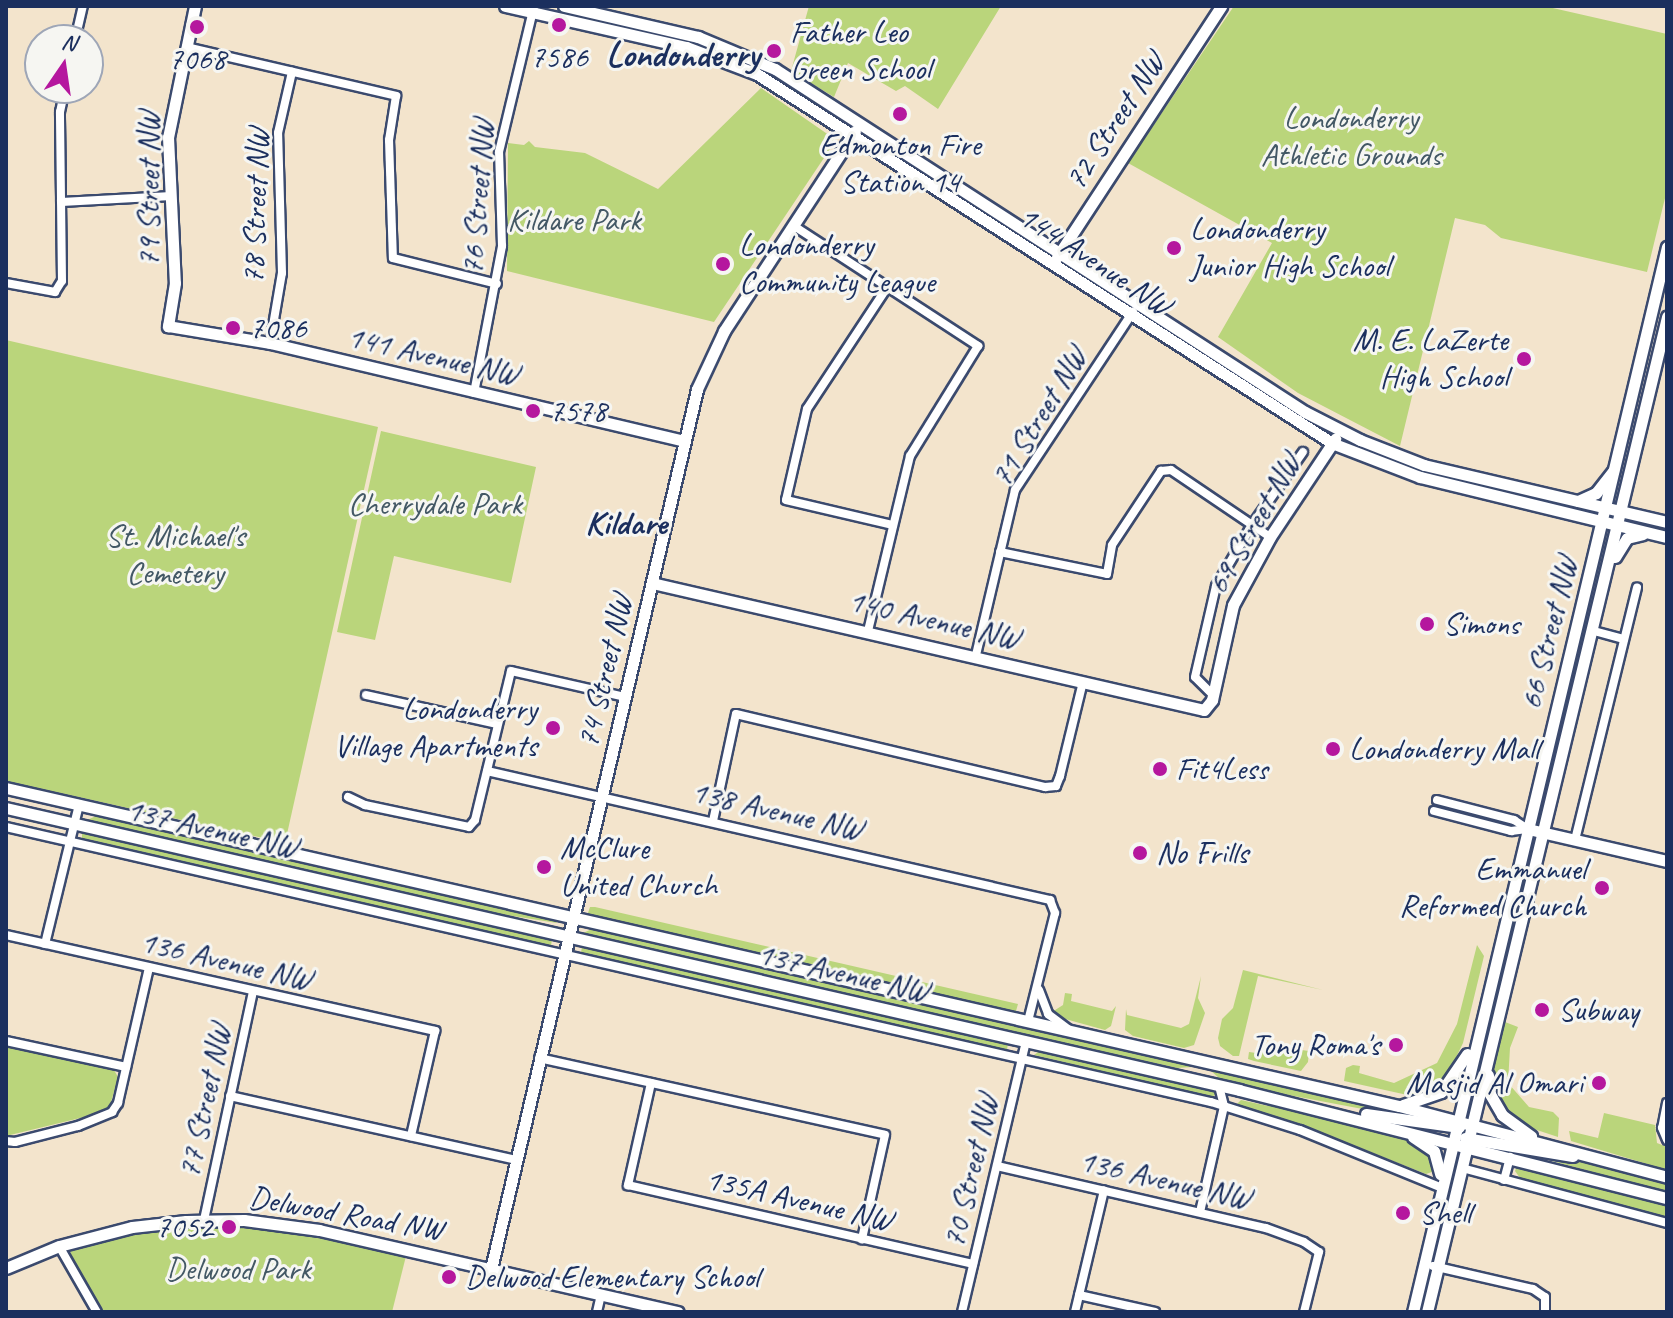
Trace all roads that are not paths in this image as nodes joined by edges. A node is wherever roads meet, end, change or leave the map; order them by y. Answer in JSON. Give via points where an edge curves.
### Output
{"nodes":[{"id":1,"x":195,"y":6,"type":"edge"},
{"id":2,"x":505,"y":6,"type":"edge"},
{"id":3,"x":564,"y":6,"type":"edge"},
{"id":4,"x":1221,"y":6,"type":"edge"},
{"id":5,"x":533,"y":9,"type":"edge"},
{"id":6,"x":186,"y":47,"type":"junction"},
{"id":7,"x":292,"y":72,"type":"junction"},
{"id":8,"x":62,"y":104,"type":"edge"},
{"id":9,"x":857,"y":128,"type":"junction"},
{"id":10,"x":172,"y":196,"type":"junction"},
{"id":11,"x":61,"y":202,"type":"junction"},
{"id":12,"x":794,"y":226,"type":"junction"},
{"id":13,"x":1667,"y":247,"type":"edge"},
{"id":14,"x":1059,"y":253,"type":"junction"},
{"id":15,"x":1052,"y":264,"type":"junction"},
{"id":16,"x":6,"y":283,"type":"edge"},
{"id":17,"x":497,"y":284,"type":"junction"},
{"id":18,"x":888,"y":286,"type":"junction"},
{"id":19,"x":1135,"y":310,"type":"junction"},
{"id":20,"x":1667,"y":317,"type":"edge"},
{"id":21,"x":168,"y":326,"type":"joint"},
{"id":22,"x":270,"y":343,"type":"junction"},
{"id":23,"x":474,"y":393,"type":"junction"},
{"id":24,"x":1340,"y":430,"type":"junction"},
{"id":25,"x":685,"y":441,"type":"junction"},
{"id":26,"x":1332,"y":443,"type":"junction"},
{"id":27,"x":1303,"y":452,"type":"dead end"},
{"id":28,"x":1616,"y":468,"type":"junction"},
{"id":29,"x":1578,"y":501,"type":"junction"},
{"id":30,"x":1606,"y":508,"type":"junction"},
{"id":31,"x":1622,"y":512,"type":"junction"},
{"id":32,"x":1603,"y":522,"type":"junction"},
{"id":33,"x":1667,"y":522,"type":"edge"},
{"id":34,"x":893,"y":525,"type":"junction"},
{"id":35,"x":1252,"y":525,"type":"junction"},
{"id":36,"x":1618,"y":525,"type":"junction"},
{"id":37,"x":1654,"y":534,"type":"junction"},
{"id":38,"x":1270,"y":537,"type":"junction"},
{"id":39,"x":1667,"y":537,"type":"edge"},
{"id":40,"x":1000,"y":552,"type":"junction"},
{"id":41,"x":1608,"y":568,"type":"junction"},
{"id":42,"x":652,"y":583,"type":"junction"},
{"id":43,"x":1637,"y":587,"type":"dead end"},
{"id":44,"x":868,"y":631,"type":"junction"},
{"id":45,"x":1594,"y":631,"type":"junction"},
{"id":46,"x":1624,"y":639,"type":"junction"},
{"id":47,"x":976,"y":655,"type":"junction"},
{"id":48,"x":1083,"y":682,"type":"junction"},
{"id":49,"x":366,"y":695,"type":"dead end"},
{"id":50,"x":1213,"y":695,"type":"junction"},
{"id":51,"x":625,"y":697,"type":"junction"},
{"id":52,"x":1204,"y":710,"type":"joint"},
{"id":53,"x":497,"y":724,"type":"junction"},
{"id":54,"x":487,"y":771,"type":"junction"},
{"id":55,"x":6,"y":788,"type":"edge"},
{"id":56,"x":602,"y":796,"type":"junction"},
{"id":57,"x":348,"y":797,"type":"dead end"},
{"id":58,"x":1437,"y":800,"type":"dead end"},
{"id":59,"x":79,"y":804,"type":"junction"},
{"id":60,"x":6,"y":808,"type":"edge"},
{"id":61,"x":1434,"y":811,"type":"dead end"},
{"id":62,"x":713,"y":821,"type":"junction"},
{"id":63,"x":73,"y":824,"type":"junction"},
{"id":64,"x":6,"y":827,"type":"edge"},
{"id":65,"x":1528,"y":829,"type":"junction"},
{"id":66,"x":1543,"y":833,"type":"junction"},
{"id":67,"x":1575,"y":840,"type":"junction"},
{"id":68,"x":68,"y":841,"type":"junction"},
{"id":69,"x":1667,"y":861,"type":"edge"},
{"id":70,"x":574,"y":917,"type":"junction"},
{"id":71,"x":6,"y":935,"type":"edge"},
{"id":72,"x":570,"y":937,"type":"junction"},
{"id":73,"x":45,"y":944,"type":"junction"},
{"id":74,"x":565,"y":954,"type":"junction"},
{"id":75,"x":149,"y":968,"type":"junction"},
{"id":76,"x":1038,"y":983,"type":"junction"},
{"id":77,"x":253,"y":992,"type":"junction"},
{"id":78,"x":1028,"y":1021,"type":"junction"},
{"id":79,"x":1072,"y":1031,"type":"junction"},
{"id":80,"x":1477,"y":1036,"type":"junction"},
{"id":81,"x":6,"y":1041,"type":"edge"},
{"id":82,"x":1026,"y":1041,"type":"junction"},
{"id":83,"x":539,"y":1058,"type":"junction"},
{"id":84,"x":1022,"y":1059,"type":"junction"},
{"id":85,"x":1487,"y":1063,"type":"junction"},
{"id":86,"x":126,"y":1067,"type":"junction"},
{"id":87,"x":651,"y":1083,"type":"junction"},
{"id":88,"x":1219,"y":1086,"type":"junction"},
{"id":89,"x":1239,"y":1090,"type":"junction"},
{"id":90,"x":230,"y":1096,"type":"junction"},
{"id":91,"x":1667,"y":1103,"type":"edge"},
{"id":92,"x":1224,"y":1106,"type":"junction"},
{"id":93,"x":1399,"y":1106,"type":"junction"},
{"id":94,"x":1314,"y":1108,"type":"junction"},
{"id":95,"x":1455,"y":1124,"type":"junction"},
{"id":96,"x":1472,"y":1124,"type":"junction"},
{"id":97,"x":1396,"y":1128,"type":"junction"},
{"id":98,"x":411,"y":1136,"type":"junction"},
{"id":99,"x":1666,"y":1138,"type":"edge"},
{"id":100,"x":6,"y":1141,"type":"edge"},
{"id":101,"x":1451,"y":1141,"type":"junction"},
{"id":102,"x":1468,"y":1141,"type":"junction"},
{"id":103,"x":1542,"y":1142,"type":"junction"},
{"id":104,"x":1510,"y":1157,"type":"junction"},
{"id":105,"x":1602,"y":1158,"type":"junction"},
{"id":106,"x":516,"y":1160,"type":"junction"},
{"id":107,"x":997,"y":1166,"type":"junction"},
{"id":108,"x":1462,"y":1168,"type":"junction"},
{"id":109,"x":1667,"y":1177,"type":"edge"},
{"id":110,"x":1504,"y":1180,"type":"junction"},
{"id":111,"x":1441,"y":1185,"type":"junction"},
{"id":112,"x":1104,"y":1190,"type":"junction"},
{"id":113,"x":1667,"y":1198,"type":"edge"},
{"id":114,"x":1200,"y":1212,"type":"junction"},
{"id":115,"x":204,"y":1220,"type":"junction"},
{"id":116,"x":1667,"y":1223,"type":"edge"},
{"id":117,"x":862,"y":1239,"type":"junction"},
{"id":118,"x":59,"y":1246,"type":"junction"},
{"id":119,"x":973,"y":1264,"type":"junction"},
{"id":120,"x":1424,"y":1264,"type":"junction"},
{"id":121,"x":1438,"y":1267,"type":"junction"},
{"id":122,"x":6,"y":1268,"type":"edge"},
{"id":123,"x":491,"y":1269,"type":"junction"},
{"id":124,"x":601,"y":1294,"type":"junction"},
{"id":125,"x":1079,"y":1295,"type":"junction"},
{"id":126,"x":97,"y":1312,"type":"edge"},
{"id":127,"x":597,"y":1312,"type":"edge"},
{"id":128,"x":678,"y":1312,"type":"edge"},
{"id":129,"x":962,"y":1312,"type":"edge"},
{"id":130,"x":1075,"y":1312,"type":"edge"},
{"id":131,"x":1155,"y":1312,"type":"edge"},
{"id":132,"x":1304,"y":1312,"type":"edge"},
{"id":133,"x":1413,"y":1312,"type":"edge"},
{"id":134,"x":1427,"y":1312,"type":"edge"},
{"id":135,"x":1545,"y":1312,"type":"edge"}],
"edges":[{"from":1,"to":6,"type":"street","name":"79 Street NW"},
{"from":2,"to":5,"type":"street","name":"144 Avenue NW"},
{"from":3,"to":9,"type":"street","name":"144 Avenue NW","via":[[737,50],[775,69]]},
{"from":4,"to":14,"type":"street","name":"72 Street NW"},
{"from":5,"to":9,"type":"street","name":"144 Avenue NW","via":[[724,59]]},
{"from":5,"to":17,"type":"street","name":"76 Street NW","via":[[499,152],[502,246]]},
{"from":6,"to":7,"type":"street"},
{"from":6,"to":10,"type":"street","name":"79 Street NW","via":[[168,137]]},
{"from":7,"to":17,"type":"street","via":[[396,96],[389,140],[393,258]]},
{"from":7,"to":22,"type":"street","name":"78 Street NW","via":[[278,133],[282,273]]},
{"from":8,"to":11,"type":"street"},
{"from":9,"to":12,"type":"street","name":"74 Street NW"},
{"from":9,"to":14,"type":"street","name":"144 Avenue NW"},
{"from":9,"to":15,"type":"street","name":"144 Avenue NW"},
{"from":10,"to":11,"type":"street"},
{"from":10,"to":21,"type":"street","name":"79 Street NW","via":[[175,283]]},
{"from":11,"to":16,"type":"street","via":[[62,281],[55,292]]},
{"from":12,"to":18,"type":"street"},
{"from":12,"to":25,"type":"street","name":"74 Street NW","via":[[713,349]]},
{"from":13,"to":28,"type":"street","name":"66 Street NW"},
{"from":14,"to":15,"type":"street","name":"72 Street NW"},
{"from":14,"to":19,"type":"street","name":"144 Avenue NW"},
{"from":15,"to":19,"type":"street","name":"144 Avenue NW"},
{"from":17,"to":23,"type":"street","name":"76 Street NW"},
{"from":18,"to":34,"type":"street","via":[[978,346],[910,456]]},
{"from":18,"to":34,"type":"street","via":[[807,409],[786,500]]},
{"from":19,"to":24,"type":"street","name":"144 Avenue NW"},
{"from":19,"to":26,"type":"street","name":"144 Avenue NW"},
{"from":19,"to":40,"type":"street","name":"71 Street NW","via":[[1015,490]]},
{"from":20,"to":31,"type":"street","name":"66 Street NW"},
{"from":21,"to":22,"type":"street","name":"141 Avenue NW"},
{"from":22,"to":23,"type":"street","name":"141 Avenue NW"},
{"from":23,"to":25,"type":"street","name":"141 Avenue NW"},
{"from":24,"to":26,"type":"street","name":"69 Street NW"},
{"from":24,"to":29,"type":"street","name":"144 Avenue NW","via":[[1424,465]]},
{"from":25,"to":42,"type":"street","name":"74 Street NW"},
{"from":26,"to":32,"type":"street","name":"144 Avenue NW","via":[[1420,477]]},
{"from":26,"to":38,"type":"street","name":"69 Street NW"},
{"from":27,"to":35,"type":"street","name":"69 Street NW"},
{"from":28,"to":29,"type":"street","via":[[1596,493]]},
{"from":28,"to":30,"type":"street","name":"66 Street NW"},
{"from":29,"to":30,"type":"street","name":"144 Avenue NW"},
{"from":30,"to":31,"type":"street","name":"144 Avenue NW"},
{"from":30,"to":32,"type":"street","name":"66 Street NW"},
{"from":31,"to":33,"type":"street","name":"144 Avenue NW"},
{"from":31,"to":36,"type":"street","name":"66 Street NW"},
{"from":32,"to":36,"type":"street","name":"144 Avenue NW"},
{"from":32,"to":65,"type":"street","name":"66 Street NW"},
{"from":34,"to":44,"type":"street"},
{"from":35,"to":38,"type":"street"},
{"from":35,"to":40,"type":"street","via":[[1171,470],[1161,471],[1112,545],[1107,574]]},
{"from":35,"to":50,"type":"street","name":"69 Street NW","via":[[1216,586],[1195,677]]},
{"from":36,"to":37,"type":"street","name":"144 Avenue NW"},
{"from":36,"to":41,"type":"street","name":"66 Street NW"},
{"from":37,"to":39,"type":"street","name":"144 Avenue NW"},
{"from":37,"to":41,"type":"street","via":[[1627,538]]},
{"from":38,"to":50,"type":"street","name":"69 Street NW","via":[[1233,605]]},
{"from":40,"to":47,"type":"street","name":"71 Street NW"},
{"from":41,"to":45,"type":"street","name":"66 Street NW"},
{"from":42,"to":44,"type":"street","name":"140 Avenue NW"},
{"from":42,"to":51,"type":"street","name":"74 Street NW"},
{"from":43,"to":46,"type":"street"},
{"from":44,"to":47,"type":"street","name":"140 Avenue NW"},
{"from":45,"to":46,"type":"street","name":"66 Street NW"},
{"from":45,"to":66,"type":"street","name":"66 Street NW"},
{"from":46,"to":67,"type":"street"},
{"from":47,"to":48,"type":"street","name":"140 Avenue NW"},
{"from":48,"to":52,"type":"street","name":"140 Avenue NW"},
{"from":48,"to":62,"type":"street","via":[[1056,786],[736,714]]},
{"from":49,"to":53,"type":"street"},
{"from":50,"to":52,"type":"street","name":"69 Street NW"},
{"from":51,"to":53,"type":"street","via":[[511,671]]},
{"from":51,"to":56,"type":"street","name":"74 Street NW"},
{"from":53,"to":54,"type":"street"},
{"from":54,"to":56,"type":"street","name":"138 Avenue NW"},
{"from":54,"to":57,"type":"street","via":[[473,824],[464,828]]},
{"from":55,"to":59,"type":"street","name":"137 Avenue NW"},
{"from":56,"to":62,"type":"street","name":"138 Avenue NW"},
{"from":56,"to":70,"type":"street","name":"74 Street NW"},
{"from":58,"to":65,"type":"street","via":[[1514,820]]},
{"from":59,"to":63,"type":"street"},
{"from":59,"to":70,"type":"street","name":"137 Avenue NW"},
{"from":60,"to":63,"type":"street","name":"137 Avenue NW"},
{"from":61,"to":65,"type":"street","via":[[1511,831]]},
{"from":62,"to":76,"type":"street","name":"138 Avenue NW","via":[[1041,897],[1053,904],[1055,913]]},
{"from":63,"to":68,"type":"street"},
{"from":63,"to":72,"type":"street","name":"137 Avenue NW"},
{"from":64,"to":68,"type":"street","name":"137 Avenue NW"},
{"from":65,"to":66,"type":"street"},
{"from":65,"to":80,"type":"street","name":"66 Street NW"},
{"from":66,"to":67,"type":"street"},
{"from":66,"to":85,"type":"street","name":"66 Street NW"},
{"from":67,"to":69,"type":"street"},
{"from":68,"to":73,"type":"street"},
{"from":68,"to":74,"type":"street","name":"137 Avenue NW"},
{"from":70,"to":72,"type":"street","name":"74 Street NW"},
{"from":70,"to":78,"type":"street","name":"137 Avenue NW"},
{"from":71,"to":73,"type":"street","name":"136 Avenue NW"},
{"from":72,"to":74,"type":"street","name":"74 Street NW"},
{"from":72,"to":82,"type":"street","name":"137 Avenue NW"},
{"from":73,"to":75,"type":"street","name":"136 Avenue NW"},
{"from":74,"to":83,"type":"street","name":"74 Street NW"},
{"from":74,"to":84,"type":"street","name":"137 Avenue NW"},
{"from":75,"to":77,"type":"street","name":"136 Avenue NW"},
{"from":75,"to":86,"type":"street"},
{"from":76,"to":78,"type":"street"},
{"from":76,"to":79,"type":"street","name":"137 Avenue NW","via":[[1048,1014]]},
{"from":77,"to":90,"type":"street","name":"77 Street NW"},
{"from":77,"to":98,"type":"street","name":"136 Avenue NW","via":[[435,1031]]},
{"from":78,"to":79,"type":"street","name":"137 Avenue NW"},
{"from":79,"to":93,"type":"street","name":"137 Avenue NW"},
{"from":80,"to":93,"type":"street","via":[[1441,1092]]},
{"from":80,"to":95,"type":"street","name":"66 Street NW"},
{"from":81,"to":86,"type":"street"},
{"from":82,"to":84,"type":"street","name":"70 Street NW"},
{"from":82,"to":88,"type":"street","name":"137 Avenue NW"},
{"from":83,"to":87,"type":"street"},
{"from":83,"to":106,"type":"street","name":"74 Street NW"},
{"from":84,"to":92,"type":"street","name":"137 Avenue NW"},
{"from":84,"to":107,"type":"street","name":"70 Street NW"},
{"from":85,"to":96,"type":"street","name":"66 Street NW"},
{"from":85,"to":103,"type":"street","via":[[1490,1094],[1502,1115]]},
{"from":86,"to":100,"type":"street","via":[[112,1112],[68,1129]]},
{"from":87,"to":117,"type":"street","name":"135A Avenue NW","via":[[628,1185]]},
{"from":87,"to":117,"type":"street","via":[[885,1135]]},
{"from":88,"to":89,"type":"street","name":"137 Avenue NW"},
{"from":88,"to":92,"type":"street"},
{"from":89,"to":92,"type":"street"},
{"from":89,"to":94,"type":"street","name":"137 Avenue NW"},
{"from":90,"to":98,"type":"street"},
{"from":90,"to":115,"type":"street","name":"77 Street NW"},
{"from":91,"to":99,"type":"street","via":[[1662,1128]]},
{"from":92,"to":111,"type":"street","name":"137 Avenue NW"},
{"from":92,"to":114,"type":"street"},
{"from":93,"to":95,"type":"street","name":"137 Avenue NW"},
{"from":94,"to":95,"type":"street"},
{"from":94,"to":97,"type":"street","name":"137 Avenue NW"},
{"from":95,"to":96,"type":"street"},
{"from":95,"to":101,"type":"street","name":"66 Street NW"},
{"from":96,"to":102,"type":"street","name":"66 Street NW"},
{"from":96,"to":103,"type":"street"},
{"from":97,"to":101,"type":"street","name":"137 Avenue NW"},
{"from":97,"to":111,"type":"street","via":[[1434,1151]]},
{"from":98,"to":106,"type":"street"},
{"from":101,"to":102,"type":"street","name":"137 Avenue NW"},
{"from":101,"to":111,"type":"street","name":"66 Street NW"},
{"from":102,"to":104,"type":"street","name":"137 Avenue NW"},
{"from":102,"to":105,"type":"street"},
{"from":102,"to":108,"type":"street","name":"66 Street NW"},
{"from":103,"to":105,"type":"street"},
{"from":104,"to":110,"type":"street"},
{"from":104,"to":113,"type":"street","name":"137 Avenue NW"},
{"from":105,"to":109,"type":"street"},
{"from":106,"to":123,"type":"street","name":"74 Street NW"},
{"from":107,"to":112,"type":"street","name":"136 Avenue NW"},
{"from":107,"to":119,"type":"street","name":"70 Street NW"},
{"from":108,"to":110,"type":"street"},
{"from":108,"to":121,"type":"street","name":"66 Street NW"},
{"from":110,"to":116,"type":"street"},
{"from":111,"to":120,"type":"street","name":"66 Street NW"},
{"from":112,"to":114,"type":"street","name":"136 Avenue NW"},
{"from":112,"to":125,"type":"street"},
{"from":114,"to":132,"type":"street","name":"136 Avenue NW","via":[[1266,1228],[1319,1252]]},
{"from":115,"to":118,"type":"street","name":"Delwood Road NW","via":[[132,1227]]},
{"from":115,"to":123,"type":"street","name":"Delwood Road NW","via":[[319,1230]]},
{"from":117,"to":119,"type":"street","name":"135A Avenue NW"},
{"from":118,"to":122,"type":"street","name":"Delwood Road NW"},
{"from":118,"to":126,"type":"street"},
{"from":119,"to":129,"type":"street","name":"70 Street NW"},
{"from":120,"to":121,"type":"street"},
{"from":120,"to":133,"type":"street","name":"66 Street NW"},
{"from":121,"to":134,"type":"street","name":"66 Street NW"},
{"from":121,"to":135,"type":"street","via":[[1533,1289],[1545,1297]]},
{"from":123,"to":124,"type":"street","name":"Delwood Road NW"},
{"from":124,"to":127,"type":"street"},
{"from":124,"to":128,"type":"street","name":"Delwood Road NW"},
{"from":125,"to":130,"type":"street"},
{"from":125,"to":131,"type":"street"}]}
